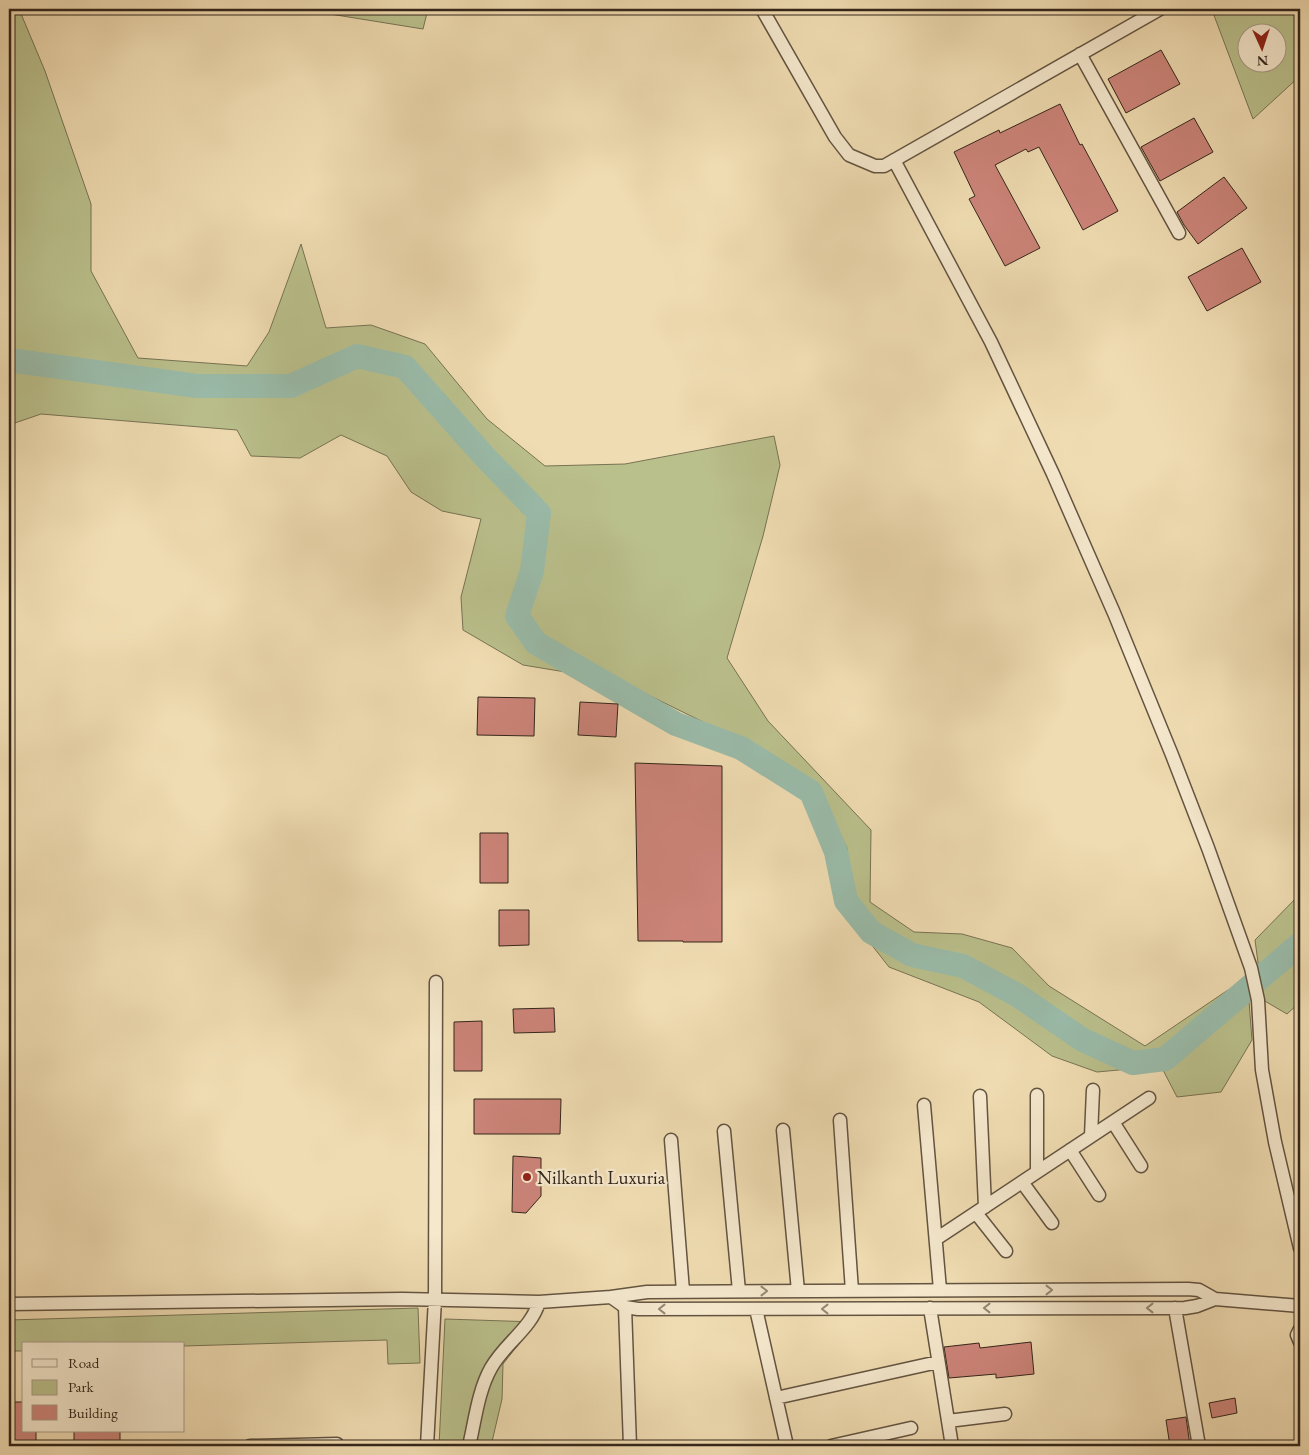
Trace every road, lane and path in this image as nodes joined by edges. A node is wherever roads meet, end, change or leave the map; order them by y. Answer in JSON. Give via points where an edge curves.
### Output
{"nodes":[{"id":1,"x":762,"y":9,"type":"edge"},
{"id":2,"x":1160,"y":9,"type":"edge"},
{"id":3,"x":1080,"y":54,"type":"junction"},
{"id":4,"x":894,"y":160,"type":"junction"},
{"id":5,"x":1179,"y":233,"type":"dead end"},
{"id":6,"x":436,"y":982,"type":"dead end"},
{"id":7,"x":1094,"y":1090,"type":"dead end"},
{"id":8,"x":1037,"y":1095,"type":"dead end"},
{"id":9,"x":980,"y":1096,"type":"dead end"},
{"id":10,"x":1150,"y":1098,"type":"dead end"},
{"id":11,"x":924,"y":1105,"type":"dead end"},
{"id":12,"x":840,"y":1120,"type":"dead end"},
{"id":13,"x":1113,"y":1122,"type":"junction"},
{"id":14,"x":783,"y":1130,"type":"dead end"},
{"id":15,"x":724,"y":1131,"type":"dead end"},
{"id":16,"x":1091,"y":1136,"type":"junction"},
{"id":17,"x":670,"y":1140,"type":"dead end"},
{"id":18,"x":1070,"y":1150,"type":"junction"},
{"id":19,"x":1141,"y":1166,"type":"dead end"},
{"id":20,"x":1037,"y":1172,"type":"junction"},
{"id":21,"x":1022,"y":1182,"type":"junction"},
{"id":22,"x":1099,"y":1195,"type":"dead end"},
{"id":23,"x":980,"y":1210,"type":"junction"},
{"id":24,"x":1052,"y":1223,"type":"dead end"},
{"id":25,"x":936,"y":1239,"type":"junction"},
{"id":26,"x":1300,"y":1248,"type":"edge"},
{"id":27,"x":1006,"y":1251,"type":"dead end"},
{"id":28,"x":940,"y":1290,"type":"junction"},
{"id":29,"x":683,"y":1291,"type":"junction"},
{"id":30,"x":739,"y":1291,"type":"junction"},
{"id":31,"x":798,"y":1291,"type":"junction"},
{"id":32,"x":852,"y":1291,"type":"junction"},
{"id":33,"x":611,"y":1298,"type":"junction"},
{"id":34,"x":435,"y":1299,"type":"junction"},
{"id":35,"x":1215,"y":1299,"type":"junction"},
{"id":36,"x":539,"y":1302,"type":"junction"},
{"id":37,"x":9,"y":1304,"type":"edge"},
{"id":38,"x":1300,"y":1306,"type":"edge"},
{"id":39,"x":625,"y":1307,"type":"junction"},
{"id":40,"x":930,"y":1308,"type":"junction"},
{"id":41,"x":1175,"y":1308,"type":"junction"},
{"id":42,"x":756,"y":1309,"type":"junction"},
{"id":43,"x":1300,"y":1329,"type":"edge"},
{"id":44,"x":1300,"y":1342,"type":"edge"},
{"id":45,"x":938,"y":1362,"type":"junction"},
{"id":46,"x":776,"y":1398,"type":"junction"},
{"id":47,"x":1005,"y":1414,"type":"dead end"},
{"id":48,"x":948,"y":1421,"type":"junction"},
{"id":49,"x":911,"y":1428,"type":"dead end"},
{"id":50,"x":337,"y":1444,"type":"dead end"},
{"id":51,"x":250,"y":1446,"type":"edge"},
{"id":52,"x":427,"y":1446,"type":"edge"},
{"id":53,"x":469,"y":1446,"type":"edge"},
{"id":54,"x":630,"y":1446,"type":"edge"},
{"id":55,"x":786,"y":1446,"type":"edge"},
{"id":56,"x":831,"y":1446,"type":"edge"},
{"id":57,"x":952,"y":1446,"type":"edge"},
{"id":58,"x":1198,"y":1446,"type":"edge"}],
"edges":[{"from":1,"to":4,"type":"street","via":[[835,137],[849,155],[875,166],[884,166]]},
{"from":2,"to":3,"type":"street"},
{"from":3,"to":4,"type":"street"},
{"from":3,"to":5,"type":"street"},
{"from":4,"to":26,"type":"street","via":[[991,342],[1053,474],[1114,613],[1208,848],[1251,968],[1258,1000],[1262,1070]]},
{"from":6,"to":34,"type":"street"},
{"from":7,"to":16,"type":"street"},
{"from":8,"to":20,"type":"street"},
{"from":9,"to":23,"type":"street"},
{"from":10,"to":13,"type":"street"},
{"from":11,"to":25,"type":"street"},
{"from":12,"to":32,"type":"street"},
{"from":13,"to":16,"type":"street"},
{"from":13,"to":19,"type":"street"},
{"from":14,"to":31,"type":"street"},
{"from":15,"to":30,"type":"street"},
{"from":16,"to":18,"type":"street"},
{"from":17,"to":29,"type":"street"},
{"from":18,"to":20,"type":"street"},
{"from":18,"to":22,"type":"street"},
{"from":20,"to":21,"type":"street"},
{"from":21,"to":23,"type":"street"},
{"from":21,"to":24,"type":"street"},
{"from":23,"to":25,"type":"street"},
{"from":23,"to":27,"type":"street"},
{"from":25,"to":28,"type":"street"},
{"from":28,"to":32,"type":"street"},
{"from":28,"to":35,"type":"street","one_way":true,"via":[[1188,1289],[1199,1290]]},
{"from":29,"to":30,"type":"street"},
{"from":29,"to":33,"type":"street"},
{"from":30,"to":31,"type":"street","one_way":true},
{"from":31,"to":32,"type":"street"},
{"from":33,"to":36,"type":"street"},
{"from":33,"to":39,"type":"street"},
{"from":34,"to":36,"type":"street"},
{"from":34,"to":37,"type":"street"},
{"from":34,"to":52,"type":"street"},
{"from":35,"to":38,"type":"street"},
{"from":35,"to":41,"type":"street","via":[[1197,1306]]},
{"from":36,"to":53,"type":"street","via":[[530,1322],[502,1351],[491,1368]]},
{"from":42,"to":39,"type":"street","one_way":true,"via":[[638,1310]]},
{"from":39,"to":54,"type":"street"},
{"from":41,"to":40,"type":"street","one_way":true},
{"from":40,"to":42,"type":"street","one_way":true},
{"from":40,"to":45,"type":"street"},
{"from":41,"to":58,"type":"street"},
{"from":42,"to":46,"type":"street"},
{"from":43,"to":44,"type":"street","via":[[1297,1334]]},
{"from":45,"to":46,"type":"street"},
{"from":45,"to":48,"type":"street"},
{"from":46,"to":55,"type":"street"},
{"from":47,"to":48,"type":"street"},
{"from":48,"to":57,"type":"street"},
{"from":49,"to":56,"type":"street"},
{"from":50,"to":51,"type":"street"}]}
